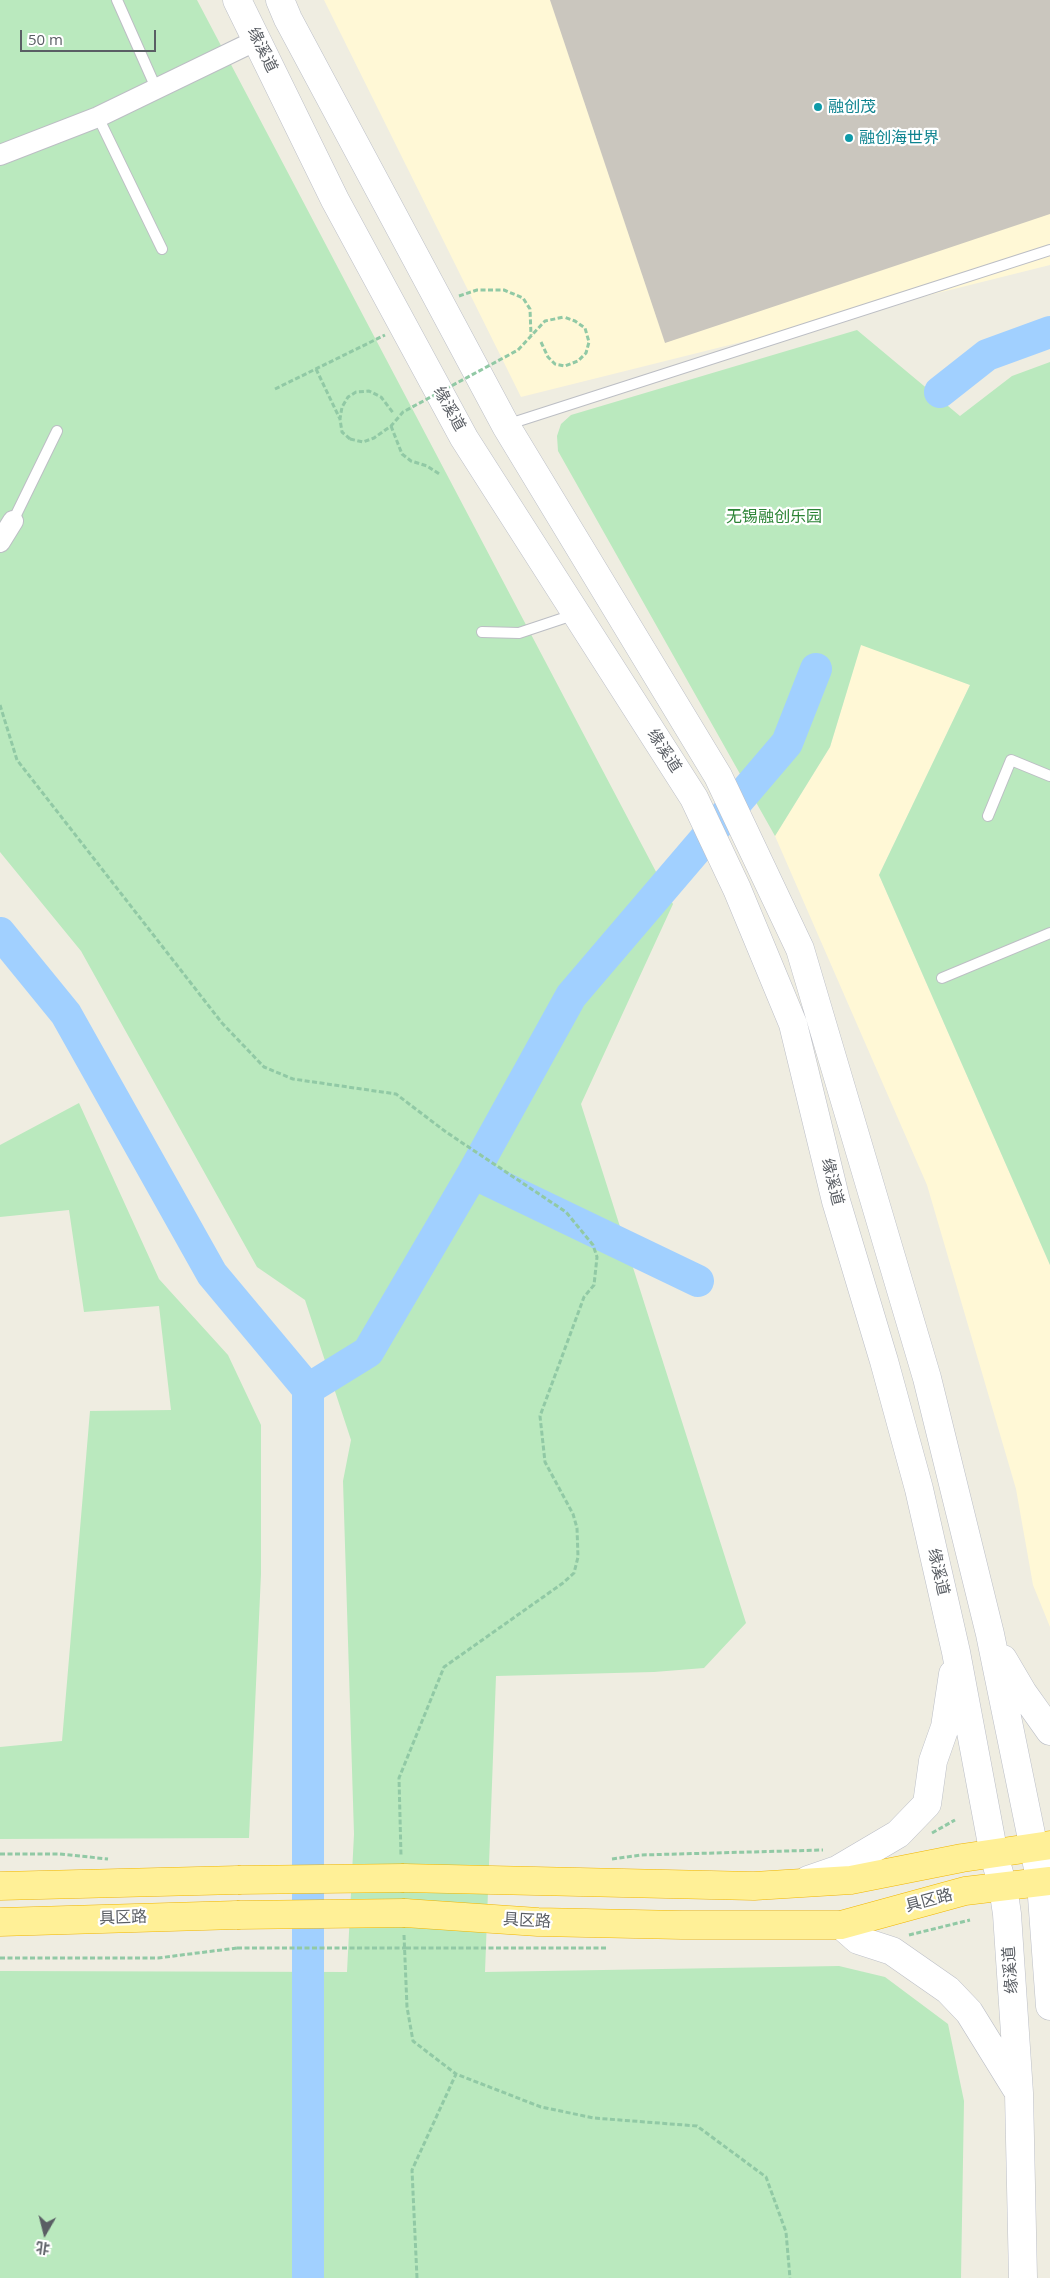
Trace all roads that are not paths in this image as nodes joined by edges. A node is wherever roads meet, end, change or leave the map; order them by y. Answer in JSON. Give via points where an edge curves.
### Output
{"nodes":[{"id":1,"x":117,"y":0,"type":"edge"},
{"id":2,"x":237,"y":0,"type":"edge"},
{"id":3,"x":280,"y":0,"type":"edge"},
{"id":4,"x":257,"y":40,"type":"junction"},
{"id":5,"x":156,"y":88,"type":"junction"},
{"id":6,"x":98,"y":117,"type":"junction"},
{"id":7,"x":0,"y":155,"type":"edge"},
{"id":8,"x":162,"y":249,"type":"dead end"},
{"id":9,"x":1050,"y":250,"type":"edge"},
{"id":10,"x":506,"y":426,"type":"junction"},
{"id":11,"x":57,"y":430,"type":"dead end"},
{"id":12,"x":13,"y":521,"type":"joint"},
{"id":13,"x":0,"y":542,"type":"edge"},
{"id":14,"x":577,"y":614,"type":"junction"},
{"id":15,"x":482,"y":632,"type":"dead end"},
{"id":16,"x":1050,"y":776,"type":"edge"},
{"id":17,"x":988,"y":816,"type":"dead end"},
{"id":18,"x":1050,"y":933,"type":"edge"},
{"id":19,"x":942,"y":978,"type":"dead end"},
{"id":20,"x":990,"y":1634,"type":"junction"},
{"id":21,"x":956,"y":1652,"type":"junction"},
{"id":22,"x":1050,"y":1731,"type":"edge"},
{"id":23,"x":1042,"y":1846,"type":"edge"},
{"id":24,"x":994,"y":1855,"type":"junction"},
{"id":25,"x":1046,"y":1882,"type":"edge"},
{"id":26,"x":796,"y":1884,"type":"junction"},
{"id":27,"x":0,"y":1886,"type":"edge"},
{"id":28,"x":1003,"y":1887,"type":"junction"},
{"id":29,"x":0,"y":1922,"type":"edge"},
{"id":30,"x":841,"y":1925,"type":"junction"},
{"id":31,"x":1050,"y":2006,"type":"edge"},
{"id":32,"x":1019,"y":2093,"type":"junction"},
{"id":33,"x":1022,"y":2278,"type":"edge"}],
"edges":[{"from":1,"to":5,"type":"lane"},
{"from":2,"to":4,"type":"main road","name":"缘溪道"},
{"from":3,"to":10,"type":"main road","name":"缘溪道"},
{"from":4,"to":5,"type":"street"},
{"from":4,"to":14,"type":"main road","name":"缘溪道","via":[[335,200],[464,438]]},
{"from":5,"to":6,"type":"street"},
{"from":6,"to":7,"type":"street"},
{"from":6,"to":8,"type":"lane"},
{"from":9,"to":10,"type":"lane"},
{"from":10,"to":20,"type":"main road","name":"缘溪道","via":[[718,776],[800,949],[927,1378]]},
{"from":11,"to":12,"type":"lane"},
{"from":12,"to":13,"type":"street"},
{"from":14,"to":15,"type":"lane","via":[[519,633]]},
{"from":14,"to":21,"type":"main road","name":"缘溪道","via":[[694,798],[737,889],[793,1024],[836,1201],[918,1489]]},
{"from":16,"to":17,"type":"lane","via":[[1011,760]]},
{"from":18,"to":19,"type":"lane"},
{"from":20,"to":22,"type":"main road","via":[[1022,1693]]},
{"from":20,"to":23,"type":"main road"},
{"from":21,"to":24,"type":"main road","name":"缘溪道"},
{"from":21,"to":26,"type":"main road","via":[[945,1728],[933,1761],[927,1804],[898,1834],[871,1851],[837,1870]]},
{"from":23,"to":24,"type":"highway"},
{"from":23,"to":25,"type":"main road"},
{"from":24,"to":26,"type":"highway","via":[[962,1858],[851,1880]]},
{"from":24,"to":28,"type":"main road","name":"缘溪道"},
{"from":25,"to":28,"type":"highway","name":"具区路"},
{"from":25,"to":31,"type":"main road"},
{"from":26,"to":27,"type":"highway","bridge":true,"via":[[754,1886],[403,1868],[238,1880]]},
{"from":28,"to":30,"type":"highway","name":"具区路","via":[[965,1891]]},
{"from":28,"to":32,"type":"main road","name":"缘溪道"},
{"from":29,"to":30,"type":"highway","name":"具区路","bridge":true,"via":[[238,1915],[682,1925]]},
{"from":30,"to":32,"type":"main road","via":[[858,1940],[892,1952],[948,1990],[969,2012]]},
{"from":32,"to":33,"type":"main road","name":"缘溪道"}]}
